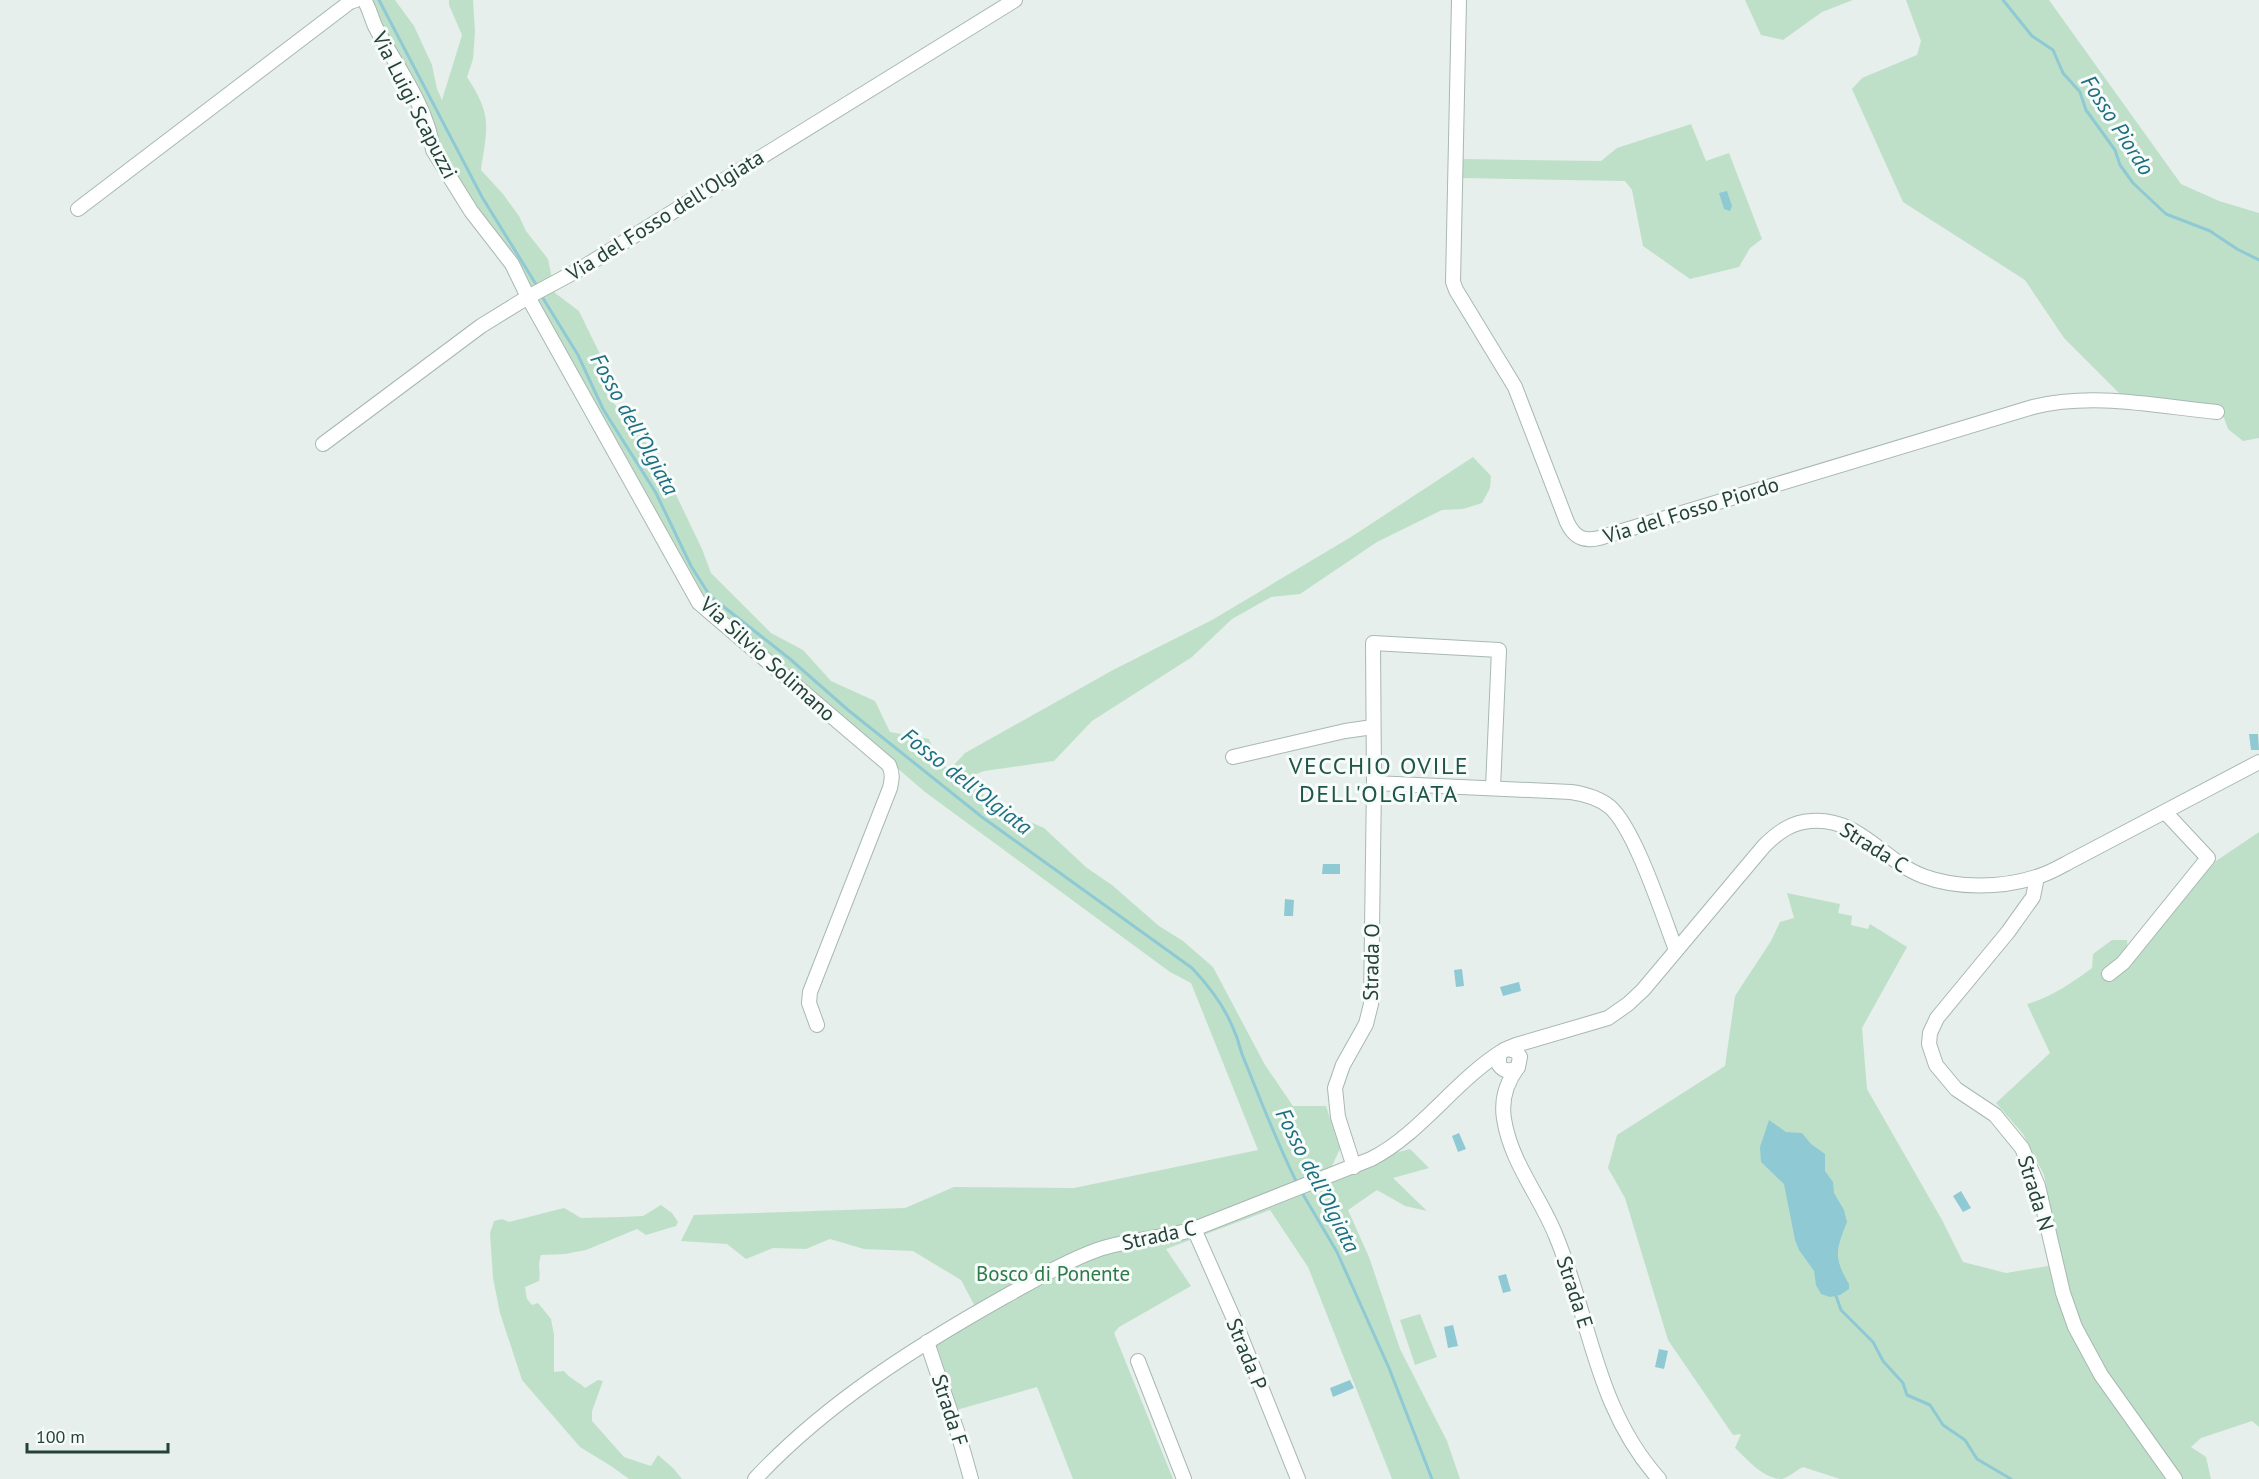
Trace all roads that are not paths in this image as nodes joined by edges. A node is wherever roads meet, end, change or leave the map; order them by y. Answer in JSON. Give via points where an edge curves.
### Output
{"nodes":[{"id":1,"x":356,"y":0,"type":"edge"},
{"id":2,"x":365,"y":0,"type":"edge"},
{"id":3,"x":1015,"y":0,"type":"edge"},
{"id":4,"x":1459,"y":0,"type":"edge"},
{"id":5,"x":78,"y":209,"type":"dead end"},
{"id":6,"x":535,"y":293,"type":"junction"},
{"id":7,"x":2217,"y":412,"type":"dead end"},
{"id":8,"x":323,"y":444,"type":"dead end"},
{"id":9,"x":1373,"y":727,"type":"junction"},
{"id":10,"x":1233,"y":757,"type":"dead end"},
{"id":11,"x":2259,"y":762,"type":"edge"},
{"id":12,"x":1374,"y":783,"type":"junction"},
{"id":13,"x":1493,"y":788,"type":"junction"},
{"id":14,"x":2165,"y":813,"type":"junction"},
{"id":15,"x":2037,"y":877,"type":"junction"},
{"id":16,"x":1676,"y":950,"type":"junction"},
{"id":17,"x":2109,"y":974,"type":"dead end"},
{"id":18,"x":817,"y":1025,"type":"dead end"},
{"id":19,"x":1546,"y":1036,"type":"junction"},
{"id":20,"x":1502,"y":1058,"type":"junction"},
{"id":21,"x":1519,"y":1066,"type":"junction"},
{"id":22,"x":1504,"y":1099,"type":"junction"},
{"id":23,"x":1354,"y":1167,"type":"junction"},
{"id":24,"x":1194,"y":1229,"type":"junction"},
{"id":25,"x":927,"y":1342,"type":"junction"},
{"id":26,"x":1138,"y":1361,"type":"dead end"},
{"id":27,"x":755,"y":1479,"type":"edge"},
{"id":28,"x":971,"y":1479,"type":"edge"},
{"id":29,"x":1184,"y":1479,"type":"edge"},
{"id":30,"x":1298,"y":1479,"type":"edge"},
{"id":31,"x":1659,"y":1479,"type":"edge"},
{"id":32,"x":2175,"y":1479,"type":"edge"}],
"edges":[{"from":1,"to":5,"type":"street"},
{"from":2,"to":6,"type":"street","name":"Via Luigi Scapuzzi","via":[[416,101],[433,150],[471,211]]},
{"from":3,"to":6,"type":"street","name":"Via del Fosso dell'Olgiata","via":[[582,268]]},
{"from":4,"to":7,"type":"street","name":"Via del Fosso Piordo","via":[[1454,282],[1521,399],[1567,522],[1579,538],[1599,538],[2052,402],[2089,399]]},
{"from":6,"to":8,"type":"street","name":"Via del Fosso dell'Olgiata","via":[[481,326]]},
{"from":6,"to":18,"type":"street","name":"Via Silvio Solimano","via":[[699,603],[892,771],[890,788],[810,992],[809,1003]]},
{"from":9,"to":10,"type":"street"},
{"from":9,"to":12,"type":"street","name":"Strada O"},
{"from":9,"to":13,"type":"street","name":"Strada O","via":[[1373,643],[1499,650]]},
{"from":11,"to":14,"type":"street","name":"Strada C"},
{"from":12,"to":13,"type":"street"},
{"from":12,"to":23,"type":"street","name":"Strada O","via":[[1370,1009],[1335,1088],[1338,1117]]},
{"from":13,"to":16,"type":"street","via":[[1571,792],[1596,798],[1608,806],[1622,822],[1638,855]]},
{"from":14,"to":15,"type":"street","name":"Strada C"},
{"from":14,"to":17,"type":"street","via":[[2208,858],[2123,963]]},
{"from":15,"to":16,"type":"street","name":"Strada C","via":[[1984,885],[1936,880],[1905,867],[1847,826],[1826,820],[1802,822],[1783,829],[1764,846]]},
{"from":15,"to":32,"type":"street","name":"Strada N","via":[[2033,897],[1937,1018],[1930,1033],[1930,1051],[1949,1083],[1995,1115],[2022,1148],[2038,1186],[2075,1327],[2101,1375]]},
{"from":16,"to":19,"type":"street","name":"Strada C","via":[[1643,990],[1615,1014]]},
{"from":19,"to":20,"type":"street","name":"Strada C"},
{"from":19,"to":21,"type":"street"},
{"from":20,"to":21,"type":"street","via":[[1511,1071]]},
{"from":20,"to":21,"type":"street","via":[[1514,1050],[1519,1054]]},
{"from":20,"to":22,"type":"street","name":"Strada E"},
{"from":20,"to":23,"type":"street","name":"Strada C","via":[[1480,1067],[1396,1143]]},
{"from":21,"to":22,"type":"street","name":"Strada E","via":[[1507,1085]]},
{"from":22,"to":31,"type":"street","name":"Strada E","via":[[1504,1120],[1514,1153],[1556,1234],[1610,1402],[1632,1444]]},
{"from":23,"to":24,"type":"street","name":"Strada C"},
{"from":24,"to":25,"type":"street","name":"Strada C","via":[[1088,1254]]},
{"from":24,"to":30,"type":"street","name":"Strada P"},
{"from":25,"to":27,"type":"street","name":"Strada C","via":[[832,1410]]},
{"from":25,"to":28,"type":"street","name":"Strada F"},
{"from":26,"to":29,"type":"street"}]}
